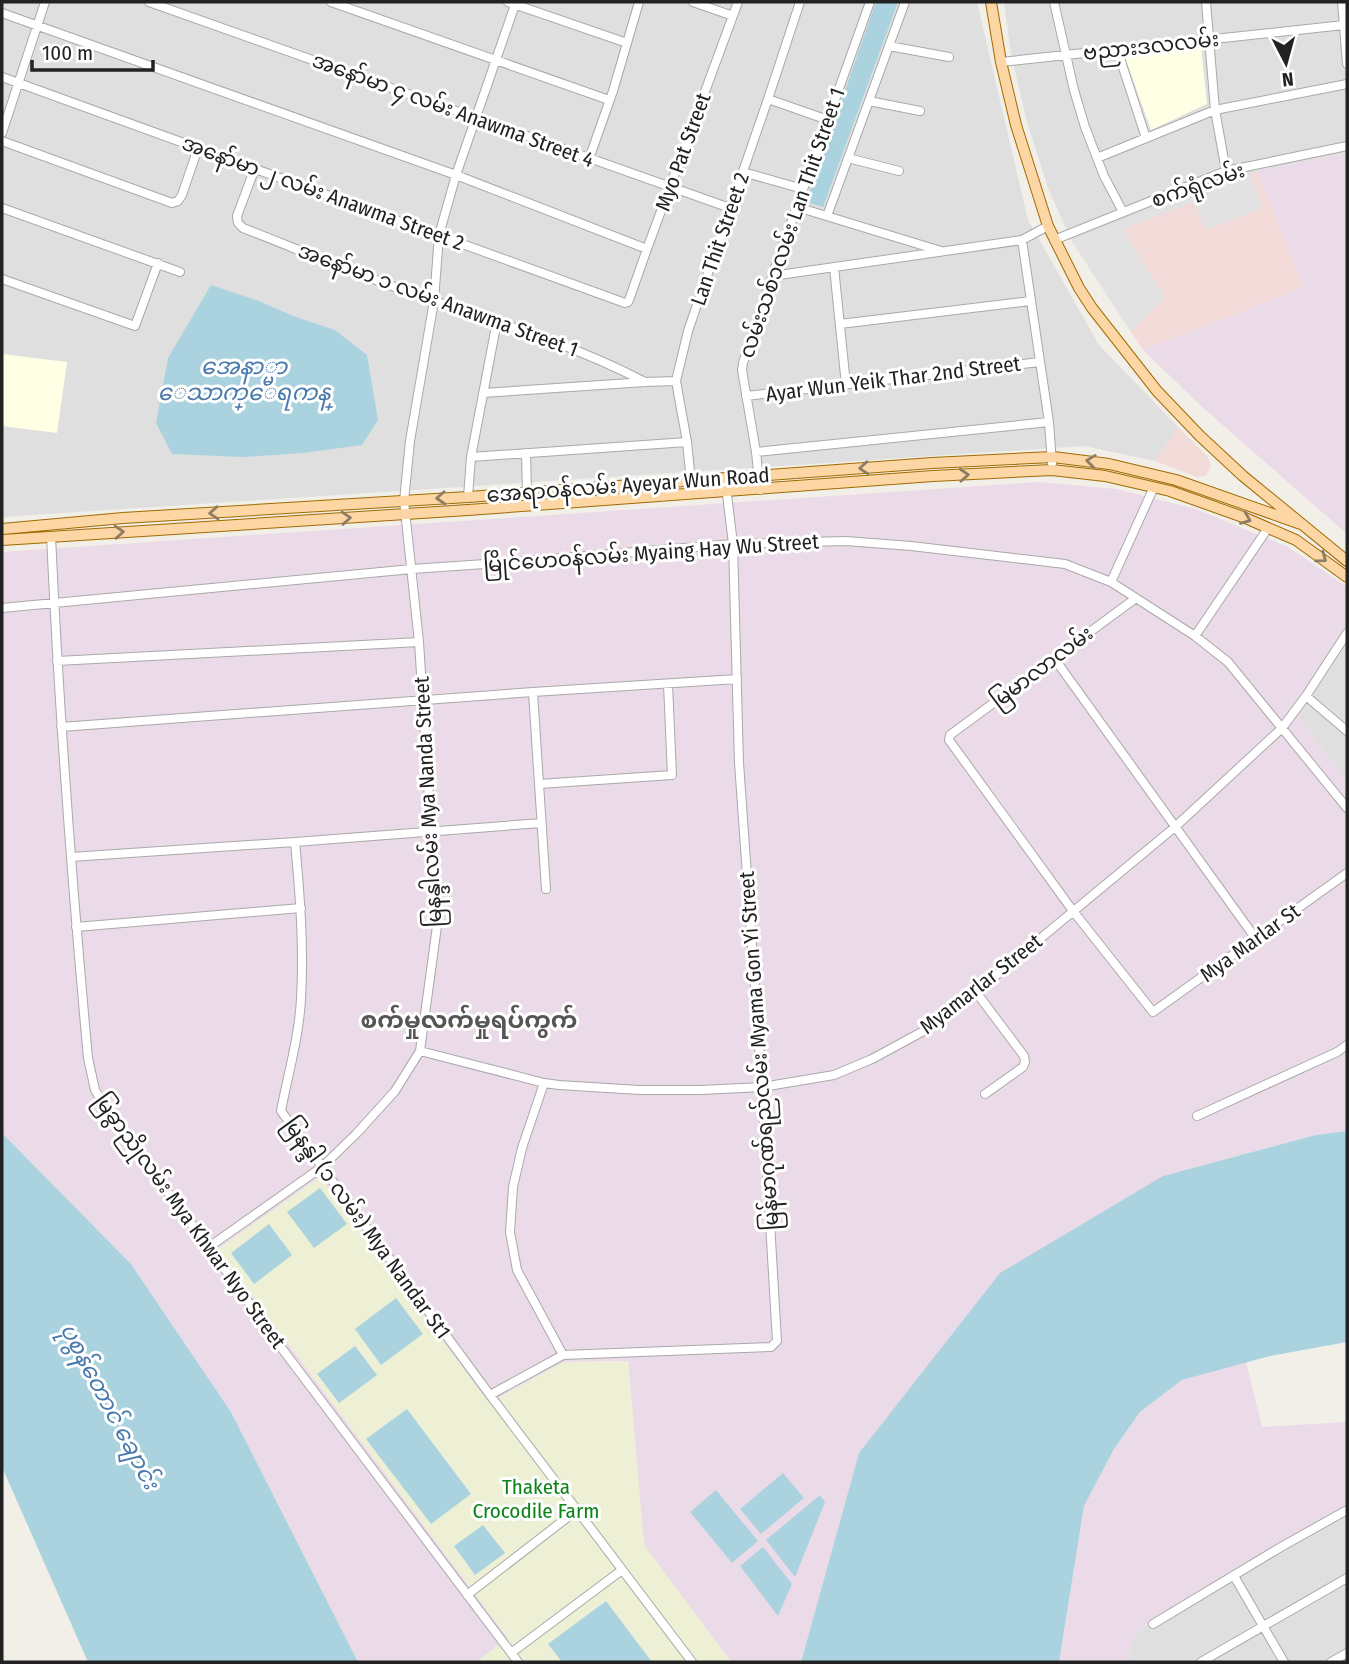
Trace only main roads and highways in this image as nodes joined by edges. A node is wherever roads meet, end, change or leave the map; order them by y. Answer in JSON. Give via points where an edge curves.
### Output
{"nodes":[{"id":1,"x":991,"y":2,"type":"edge"},
{"id":2,"x":1303,"y":526,"type":"junction"},
{"id":3,"x":2,"y":529,"type":"edge"},
{"id":4,"x":51,"y":531,"type":"junction"},
{"id":5,"x":2,"y":540,"type":"edge"},
{"id":6,"x":1296,"y":540,"type":"junction"},
{"id":7,"x":1347,"y":561,"type":"edge"},
{"id":8,"x":1347,"y":577,"type":"edge"}],
"edges":[{"from":1,"to":2,"type":"main road","via":[[1016,125],[1048,226],[1079,288],[1157,391],[1218,454]]},
{"from":2,"to":4,"type":"main road","name":"အေရာဝန်လမ်း Ayeyar Wun Road","one_way":true,"via":[[1176,480],[1053,457],[124,518]]},
{"from":2,"to":6,"type":"main road"},
{"from":2,"to":7,"type":"main road"},
{"from":3,"to":4,"type":"main road"},
{"from":4,"to":5,"type":"main road"},
{"from":4,"to":6,"type":"main road","name":"အေရာဝန်လမ်း Ayeyar Wun Road","one_way":true,"via":[[405,514],[1052,470],[1154,487]]},
{"from":6,"to":8,"type":"main road","name":"အေရာဝန်လမ်း Ayeyar Wun Road","one_way":true}]}
